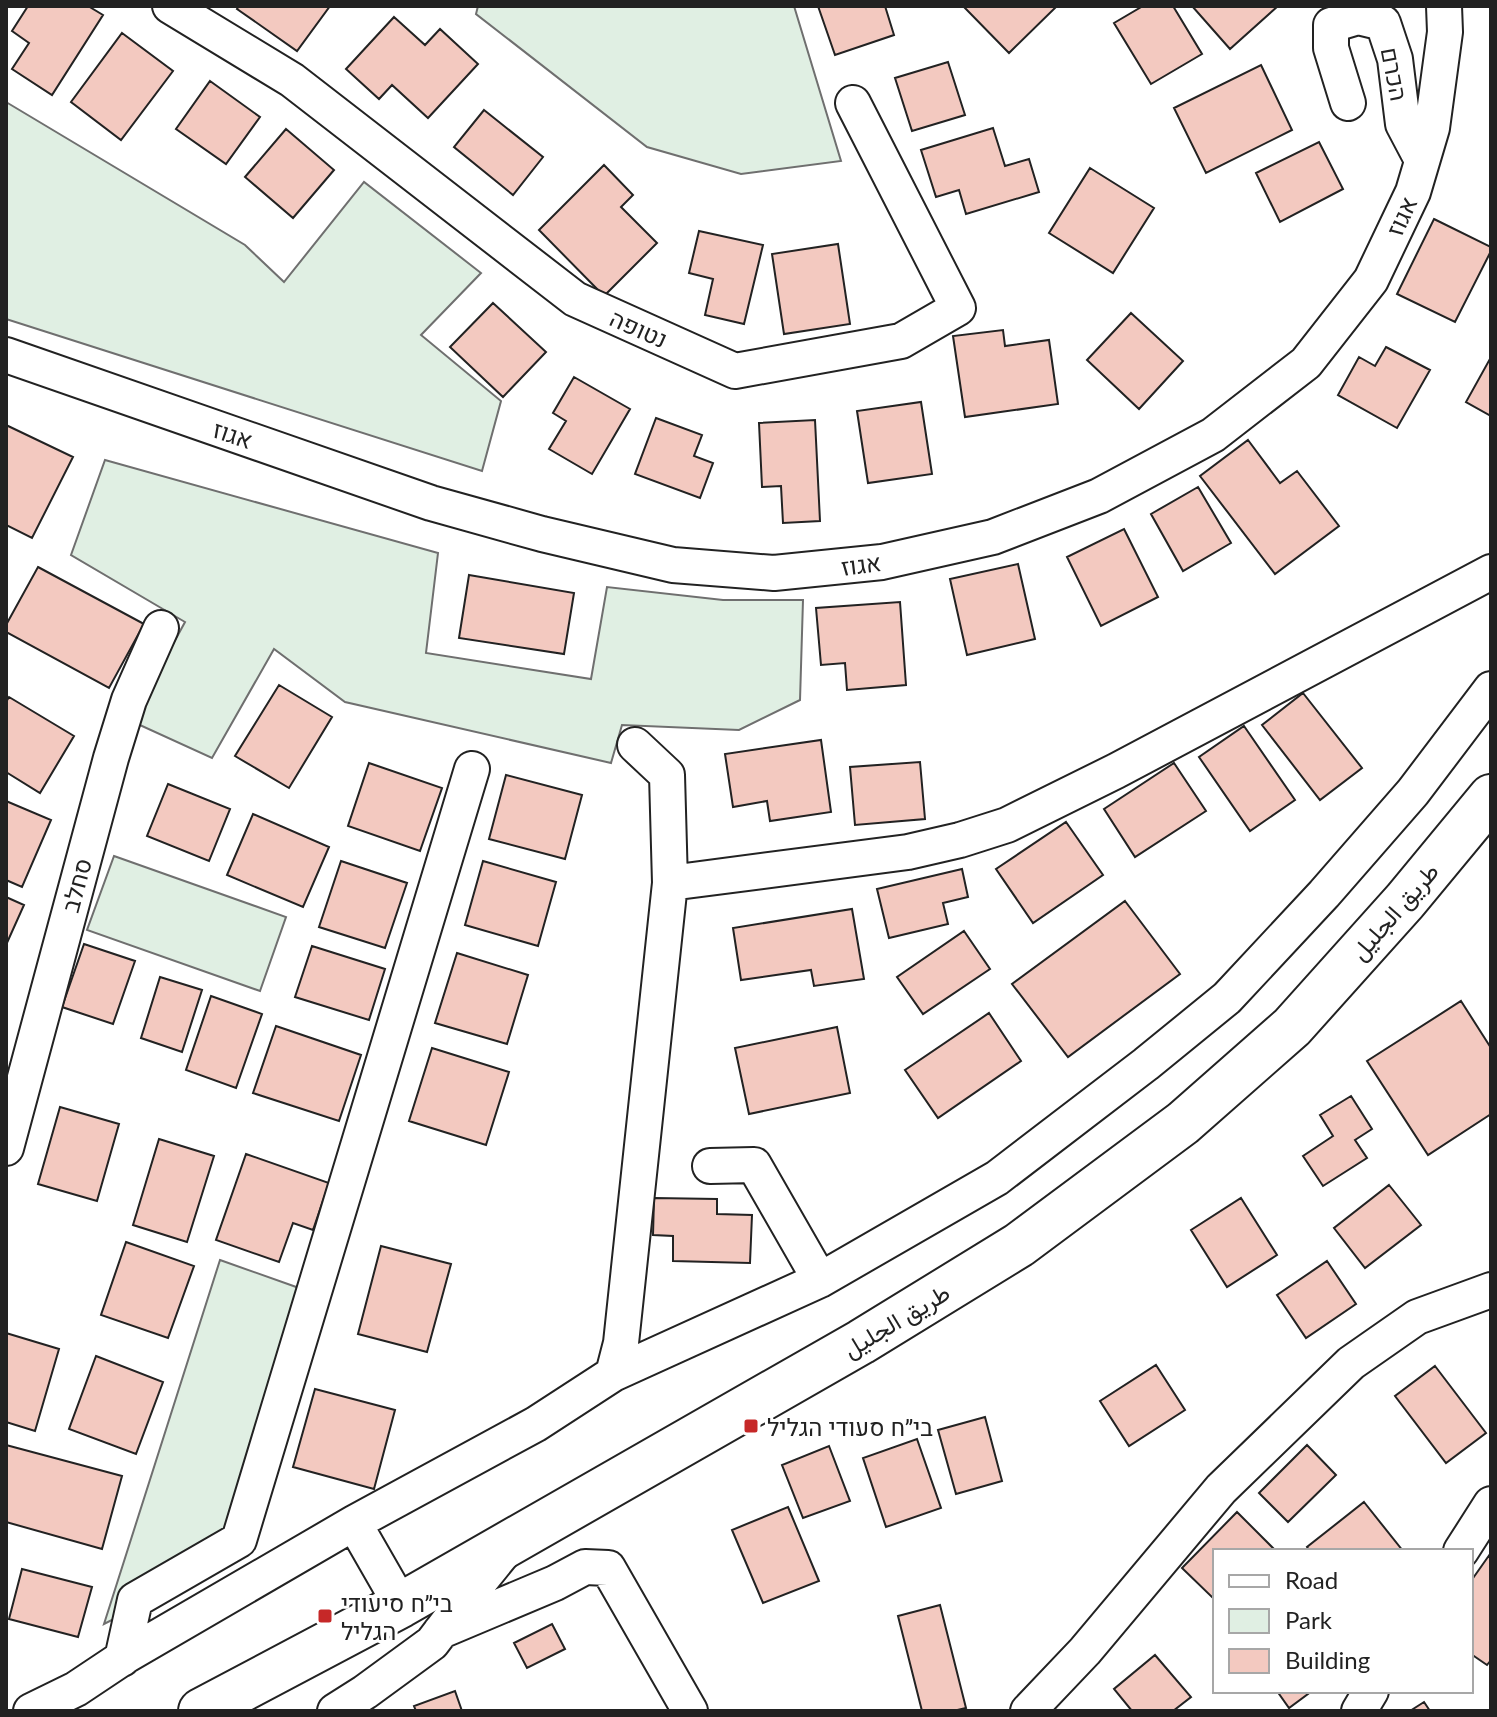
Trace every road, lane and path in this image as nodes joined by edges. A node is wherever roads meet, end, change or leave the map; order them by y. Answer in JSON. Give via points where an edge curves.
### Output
{"nodes":[{"id":1,"x":170,"y":6,"type":"edge"},
{"id":2,"x":1444,"y":6,"type":"edge"},
{"id":3,"x":853,"y":103,"type":"dead end"},
{"id":4,"x":1348,"y":103,"type":"dead end"},
{"id":5,"x":1422,"y":160,"type":"junction"},
{"id":6,"x":6,"y":355,"type":"edge"},
{"id":7,"x":1491,"y":572,"type":"edge"},
{"id":8,"x":161,"y":628,"type":"dead end"},
{"id":9,"x":1491,"y":689,"type":"edge"},
{"id":10,"x":635,"y":745,"type":"dead end"},
{"id":11,"x":472,"y":769,"type":"dead end"},
{"id":12,"x":1491,"y":797,"type":"edge"},
{"id":13,"x":670,"y":883,"type":"junction"},
{"id":14,"x":6,"y":1148,"type":"edge"},
{"id":15,"x":710,"y":1166,"type":"dead end"},
{"id":16,"x":820,"y":1280,"type":"junction"},
{"id":17,"x":1491,"y":1290,"type":"edge"},
{"id":18,"x":613,"y":1374,"type":"junction"},
{"id":19,"x":1491,"y":1504,"type":"edge"},
{"id":20,"x":354,"y":1523,"type":"junction"},
{"id":21,"x":513,"y":1541,"type":"junction"},
{"id":22,"x":1462,"y":1549,"type":"edge"},
{"id":23,"x":401,"y":1605,"type":"junction"},
{"id":24,"x":441,"y":1631,"type":"junction"},
{"id":25,"x":122,"y":1659,"type":"junction"},
{"id":26,"x":1370,"y":1693,"type":"edge"},
{"id":27,"x":31,"y":1711,"type":"edge"},
{"id":28,"x":201,"y":1711,"type":"edge"},
{"id":29,"x":335,"y":1711,"type":"edge"},
{"id":30,"x":690,"y":1711,"type":"edge"},
{"id":31,"x":1028,"y":1711,"type":"edge"},
{"id":32,"x":1359,"y":1711,"type":"edge"}],
"edges":[{"from":1,"to":3,"type":"street","name":"נטופה","via":[[292,80],[575,299],[735,371],[901,341],[958,308]]},
{"from":2,"to":5,"type":"street","name":"אגוז","via":[[1432,128]]},
{"from":4,"to":5,"type":"street","name":"הכרם","via":[[1331,48],[1331,25],[1358,17],[1383,23],[1395,59],[1403,124]]},
{"from":5,"to":6,"type":"street","name":"אגוז","via":[[1413,192],[1371,280],[1306,363],[1213,435],[1099,496],[993,537],[882,562],[774,573],[673,565],[431,503]]},
{"from":7,"to":13,"type":"street","via":[[1007,825],[908,852]]},
{"from":8,"to":14,"type":"street","name":"סחלב","via":[[129,700],[111,758]]},
{"from":9,"to":16,"type":"street","via":[[1413,792],[1227,998],[997,1178]]},
{"from":10,"to":13,"type":"street","via":[[667,775]]},
{"from":11,"to":25,"type":"street","via":[[239,1540],[135,1600]]},
{"from":12,"to":21,"type":"main road","name":"طريق الجليل","via":[[1292,1027],[1183,1123],[1019,1245]]},
{"from":13,"to":18,"type":"street","via":[[621,1343]]},
{"from":15,"to":16,"type":"street","via":[[754,1165]]},
{"from":16,"to":18,"type":"street"},
{"from":17,"to":31,"type":"street","via":[[1417,1317],[1351,1363],[1221,1489]]},
{"from":18,"to":20,"type":"street","via":[[536,1424]]},
{"from":19,"to":22,"type":"street"},
{"from":20,"to":23,"type":"street"},
{"from":20,"to":25,"type":"street"},
{"from":21,"to":23,"type":"main road","name":"طريق الجليل"},
{"from":21,"to":24,"type":"street"},
{"from":23,"to":28,"type":"main road","name":"طريق الجليل"},
{"from":24,"to":29,"type":"street","via":[[432,1643]]},
{"from":24,"to":30,"type":"street","via":[[585,1567],[608,1568]]},
{"from":25,"to":27,"type":"street"},
{"from":26,"to":32,"type":"street"}]}
